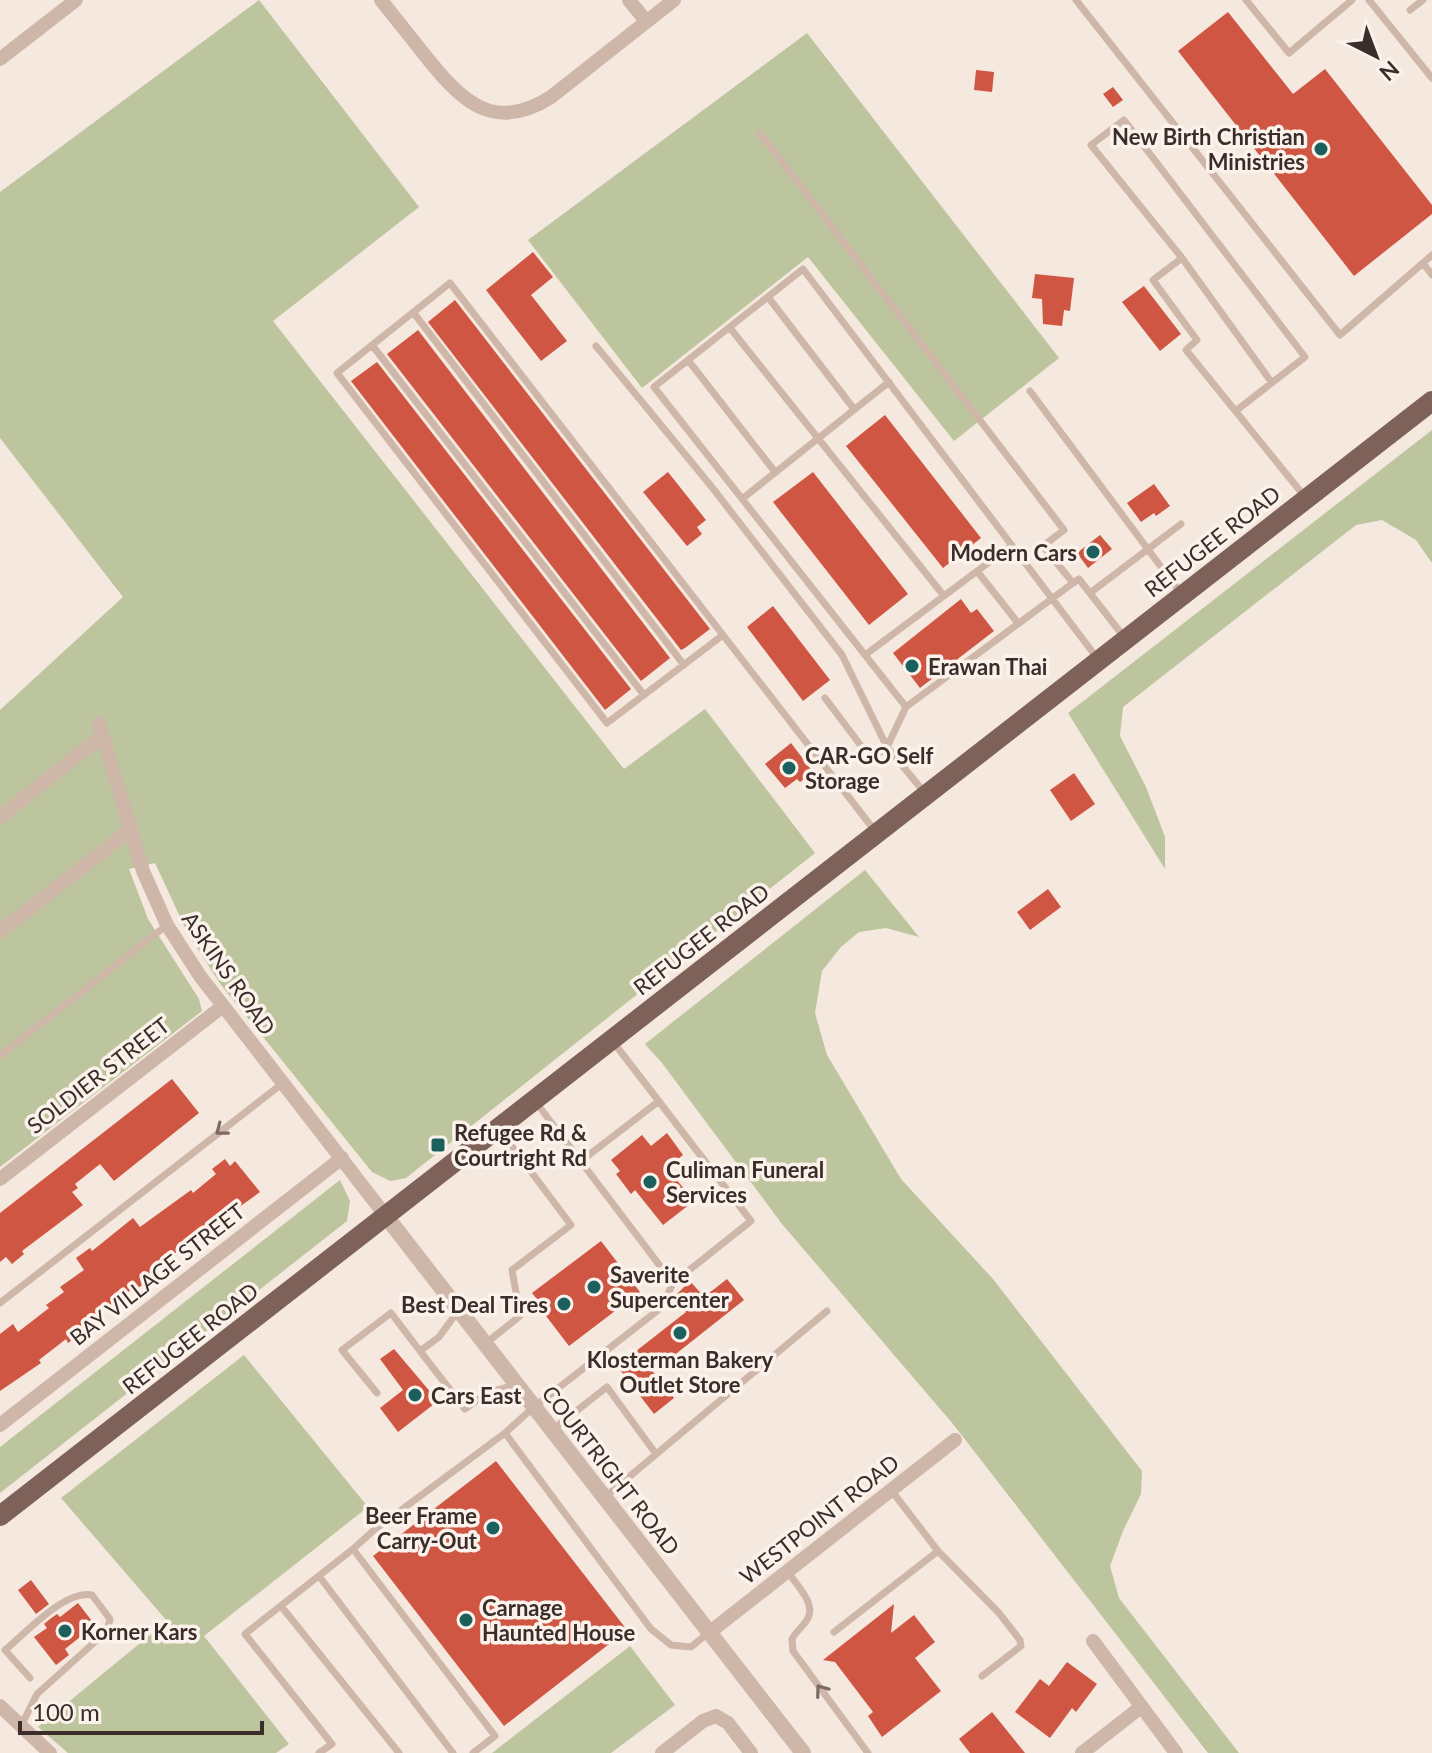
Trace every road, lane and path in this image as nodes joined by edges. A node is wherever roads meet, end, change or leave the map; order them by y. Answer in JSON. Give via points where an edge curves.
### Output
{"nodes":[{"id":1,"x":76,"y":0,"type":"edge"},
{"id":2,"x":381,"y":0,"type":"edge"},
{"id":3,"x":629,"y":0,"type":"edge"},
{"id":4,"x":674,"y":0,"type":"edge"},
{"id":5,"x":1076,"y":0,"type":"edge"},
{"id":6,"x":1246,"y":0,"type":"edge"},
{"id":7,"x":1352,"y":0,"type":"edge"},
{"id":8,"x":1369,"y":0,"type":"edge"},
{"id":9,"x":1423,"y":0,"type":"edge"},
{"id":10,"x":1410,"y":10,"type":"dead end"},
{"id":11,"x":646,"y":21,"type":"junction"},
{"id":12,"x":0,"y":59,"type":"edge"},
{"id":13,"x":1432,"y":78,"type":"edge"},
{"id":14,"x":760,"y":133,"type":"dead end"},
{"id":15,"x":1432,"y":255,"type":"edge"},
{"id":16,"x":1182,"y":258,"type":"junction"},
{"id":17,"x":1423,"y":263,"type":"junction"},
{"id":18,"x":1432,"y":275,"type":"edge"},
{"id":19,"x":768,"y":297,"type":"junction"},
{"id":20,"x":413,"y":312,"type":"junction"},
{"id":21,"x":730,"y":328,"type":"junction"},
{"id":22,"x":372,"y":345,"type":"junction"},
{"id":23,"x":596,"y":346,"type":"dead end"},
{"id":24,"x":688,"y":360,"type":"junction"},
{"id":25,"x":889,"y":382,"type":"junction"},
{"id":26,"x":1272,"y":383,"type":"junction"},
{"id":27,"x":1030,"y":391,"type":"dead end"},
{"id":28,"x":1432,"y":401,"type":"edge"},
{"id":29,"x":854,"y":409,"type":"junction"},
{"id":30,"x":1237,"y":410,"type":"junction"},
{"id":31,"x":817,"y":438,"type":"junction"},
{"id":32,"x":775,"y":472,"type":"junction"},
{"id":33,"x":1306,"y":498,"type":"junction"},
{"id":34,"x":742,"y":499,"type":"junction"},
{"id":35,"x":1181,"y":524,"type":"dead end"},
{"id":36,"x":1012,"y":545,"type":"junction"},
{"id":37,"x":1148,"y":549,"type":"junction"},
{"id":38,"x":977,"y":571,"type":"junction"},
{"id":39,"x":1073,"y":583,"type":"junction"},
{"id":40,"x":1090,"y":593,"type":"junction"},
{"id":41,"x":1182,"y":595,"type":"junction"},
{"id":42,"x":944,"y":596,"type":"junction"},
{"id":43,"x":1052,"y":598,"type":"junction"},
{"id":44,"x":1018,"y":623,"type":"junction"},
{"id":45,"x":723,"y":635,"type":"junction"},
{"id":46,"x":1125,"y":639,"type":"junction"},
{"id":47,"x":865,"y":655,"type":"junction"},
{"id":48,"x":1099,"y":660,"type":"junction"},
{"id":49,"x":684,"y":665,"type":"junction"},
{"id":50,"x":644,"y":695,"type":"junction"},
{"id":51,"x":825,"y":698,"type":"dead end"},
{"id":52,"x":906,"y":707,"type":"junction"},
{"id":53,"x":887,"y":747,"type":"junction"},
{"id":54,"x":926,"y":794,"type":"junction"},
{"id":55,"x":0,"y":817,"type":"edge"},
{"id":56,"x":131,"y":829,"type":"junction"},
{"id":57,"x":876,"y":833,"type":"junction"},
{"id":58,"x":167,"y":925,"type":"junction"},
{"id":59,"x":0,"y":932,"type":"edge"},
{"id":60,"x":223,"y":1006,"type":"junction"},
{"id":61,"x":611,"y":1039,"type":"junction"},
{"id":62,"x":0,"y":1056,"type":"edge"},
{"id":63,"x":283,"y":1083,"type":"junction"},
{"id":64,"x":534,"y":1099,"type":"junction"},
{"id":65,"x":659,"y":1101,"type":"junction"},
{"id":66,"x":497,"y":1127,"type":"junction"},
{"id":67,"x":342,"y":1158,"type":"junction"},
{"id":68,"x":581,"y":1161,"type":"junction"},
{"id":69,"x":0,"y":1179,"type":"edge"},
{"id":70,"x":385,"y":1215,"type":"junction"},
{"id":71,"x":673,"y":1283,"type":"junction"},
{"id":72,"x":0,"y":1303,"type":"edge"},
{"id":73,"x":458,"y":1311,"type":"junction"},
{"id":74,"x":827,"y":1311,"type":"dead end"},
{"id":75,"x":484,"y":1345,"type":"junction"},
{"id":76,"x":420,"y":1351,"type":"junction"},
{"id":77,"x":516,"y":1385,"type":"junction"},
{"id":78,"x":377,"y":1393,"type":"dead end"},
{"id":79,"x":534,"y":1407,"type":"junction"},
{"id":80,"x":0,"y":1425,"type":"edge"},
{"id":81,"x":552,"y":1430,"type":"junction"},
{"id":82,"x":505,"y":1433,"type":"junction"},
{"id":83,"x":955,"y":1440,"type":"dead end"},
{"id":84,"x":656,"y":1454,"type":"junction"},
{"id":85,"x":891,"y":1490,"type":"junction"},
{"id":86,"x":605,"y":1497,"type":"junction"},
{"id":87,"x":0,"y":1516,"type":"edge"},
{"id":88,"x":353,"y":1549,"type":"junction"},
{"id":89,"x":938,"y":1551,"type":"junction"},
{"id":90,"x":787,"y":1571,"type":"junction"},
{"id":91,"x":319,"y":1576,"type":"junction"},
{"id":92,"x":281,"y":1606,"type":"junction"},
{"id":93,"x":710,"y":1632,"type":"junction"},
{"id":94,"x":834,"y":1632,"type":"dead end"},
{"id":95,"x":1093,"y":1641,"type":"dead end"},
{"id":96,"x":982,"y":1676,"type":"dead end"},
{"id":97,"x":30,"y":1678,"type":"dead end"},
{"id":98,"x":0,"y":1706,"type":"edge"},
{"id":99,"x":1141,"y":1707,"type":"junction"},
{"id":100,"x":21,"y":1726,"type":"junction"},
{"id":101,"x":332,"y":1744,"type":"junction"},
{"id":102,"x":50,"y":1753,"type":"edge"},
{"id":103,"x":319,"y":1753,"type":"edge"},
{"id":104,"x":340,"y":1753,"type":"edge"},
{"id":105,"x":399,"y":1753,"type":"edge"},
{"id":106,"x":453,"y":1753,"type":"edge"},
{"id":107,"x":473,"y":1753,"type":"edge"},
{"id":108,"x":662,"y":1753,"type":"edge"},
{"id":109,"x":751,"y":1753,"type":"edge"},
{"id":110,"x":803,"y":1753,"type":"edge"},
{"id":111,"x":868,"y":1753,"type":"edge"},
{"id":112,"x":1082,"y":1753,"type":"edge"},
{"id":113,"x":1176,"y":1753,"type":"edge"}],
"edges":[{"from":1,"to":12,"type":"street"},
{"from":2,"to":11,"type":"street","via":[[458,95],[498,112],[543,102]]},
{"from":3,"to":11,"type":"street"},
{"from":4,"to":11,"type":"street"},
{"from":5,"to":17,"type":"lane","via":[[1340,335]]},
{"from":6,"to":7,"type":"lane","via":[[1289,53]]},
{"from":8,"to":13,"type":"lane"},
{"from":9,"to":10,"type":"lane"},
{"from":14,"to":39,"type":"lane","via":[[1064,530],[1043,546]]},
{"from":15,"to":17,"type":"lane"},
{"from":16,"to":26,"type":"lane"},
{"from":16,"to":26,"type":"lane","via":[[1091,145],[1124,120],[1305,357]]},
{"from":16,"to":30,"type":"lane","via":[[1153,280],[1197,340],[1186,350]]},
{"from":17,"to":18,"type":"lane"},
{"from":19,"to":21,"type":"lane"},
{"from":19,"to":25,"type":"lane","via":[[803,269]]},
{"from":19,"to":29,"type":"lane"},
{"from":20,"to":22,"type":"lane"},
{"from":20,"to":45,"type":"lane","via":[[450,283]]},
{"from":20,"to":49,"type":"lane"},
{"from":21,"to":24,"type":"lane"},
{"from":21,"to":31,"type":"lane"},
{"from":22,"to":50,"type":"lane"},
{"from":22,"to":50,"type":"lane","via":[[337,373],[607,723]]},
{"from":23,"to":53,"type":"lane","via":[[842,655]]},
{"from":24,"to":32,"type":"lane"},
{"from":24,"to":34,"type":"lane","via":[[654,387]]},
{"from":25,"to":29,"type":"lane"},
{"from":25,"to":36,"type":"lane"},
{"from":26,"to":30,"type":"lane"},
{"from":27,"to":37,"type":"lane"},
{"from":28,"to":33,"type":"main road","name":"REFUGEE ROAD"},
{"from":29,"to":31,"type":"lane"},
{"from":30,"to":33,"type":"lane"},
{"from":31,"to":32,"type":"lane"},
{"from":31,"to":42,"type":"lane"},
{"from":32,"to":34,"type":"lane"},
{"from":33,"to":41,"type":"main road","name":"REFUGEE ROAD"},
{"from":34,"to":47,"type":"lane"},
{"from":35,"to":37,"type":"lane"},
{"from":36,"to":38,"type":"lane"},
{"from":36,"to":43,"type":"lane"},
{"from":37,"to":40,"type":"lane"},
{"from":37,"to":41,"type":"lane"},
{"from":38,"to":42,"type":"lane"},
{"from":38,"to":44,"type":"lane"},
{"from":39,"to":40,"type":"lane","via":[[1079,579]]},
{"from":39,"to":43,"type":"lane"},
{"from":40,"to":46,"type":"lane"},
{"from":41,"to":46,"type":"main road","name":"REFUGEE ROAD"},
{"from":42,"to":47,"type":"lane"},
{"from":43,"to":44,"type":"lane"},
{"from":43,"to":48,"type":"lane"},
{"from":44,"to":52,"type":"lane"},
{"from":45,"to":49,"type":"lane"},
{"from":45,"to":57,"type":"lane"},
{"from":46,"to":48,"type":"main road","name":"REFUGEE ROAD"},
{"from":47,"to":52,"type":"lane"},
{"from":48,"to":54,"type":"main road","name":"REFUGEE ROAD"},
{"from":49,"to":50,"type":"lane"},
{"from":51,"to":53,"type":"lane","via":[[871,759]]},
{"from":52,"to":53,"type":"lane"},
{"from":53,"to":54,"type":"lane"},
{"from":54,"to":57,"type":"main road","name":"REFUGEE ROAD"},
{"from":55,"to":56,"type":"street","name":"ASKINS ROAD","via":[[101,729]]},
{"from":56,"to":58,"type":"street","name":"ASKINS ROAD"},
{"from":56,"to":59,"type":"street"},
{"from":57,"to":61,"type":"main road","name":"REFUGEE ROAD"},
{"from":58,"to":60,"type":"street","name":"ASKINS ROAD"},
{"from":58,"to":62,"type":"lane"},
{"from":60,"to":63,"type":"street","name":"ASKINS ROAD"},
{"from":60,"to":69,"type":"street","name":"SOLDIER STREET"},
{"from":61,"to":64,"type":"main road","name":"REFUGEE ROAD"},
{"from":61,"to":65,"type":"lane"},
{"from":63,"to":67,"type":"street","name":"ASKINS ROAD"},
{"from":63,"to":72,"type":"lane","one_way":true},
{"from":64,"to":66,"type":"main road","name":"REFUGEE ROAD"},
{"from":64,"to":68,"type":"lane"},
{"from":65,"to":68,"type":"lane"},
{"from":65,"to":71,"type":"lane","via":[[751,1221]]},
{"from":66,"to":70,"type":"main road","name":"REFUGEE ROAD"},
{"from":66,"to":75,"type":"lane","via":[[571,1225],[512,1270],[520,1316]]},
{"from":67,"to":70,"type":"street","name":"ASKINS ROAD"},
{"from":67,"to":80,"type":"street","name":"BAY VILLAGE STREET"},
{"from":68,"to":71,"type":"lane"},
{"from":70,"to":73,"type":"street","name":"COURTRIGHT ROAD"},
{"from":70,"to":87,"type":"main road","name":"REFUGEE ROAD"},
{"from":71,"to":79,"type":"lane","via":[[662,1307]]},
{"from":73,"to":75,"type":"street","name":"COURTRIGHT ROAD"},
{"from":73,"to":76,"type":"lane","via":[[439,1337]]},
{"from":74,"to":84,"type":"lane"},
{"from":75,"to":77,"type":"street","name":"COURTRIGHT ROAD"},
{"from":76,"to":77,"type":"lane","via":[[465,1409],[489,1392]]},
{"from":76,"to":78,"type":"lane","via":[[391,1313],[342,1350]]},
{"from":77,"to":79,"type":"street","name":"COURTRIGHT ROAD"},
{"from":79,"to":81,"type":"street","name":"COURTRIGHT ROAD"},
{"from":79,"to":82,"type":"lane"},
{"from":81,"to":84,"type":"lane","via":[[607,1387]]},
{"from":81,"to":86,"type":"street","name":"COURTRIGHT ROAD"},
{"from":82,"to":88,"type":"lane"},
{"from":82,"to":93,"type":"lane","via":[[651,1629],[671,1645],[691,1647]]},
{"from":83,"to":85,"type":"street","name":"WESTPOINT ROAD"},
{"from":84,"to":86,"type":"lane"},
{"from":85,"to":89,"type":"lane"},
{"from":85,"to":90,"type":"street","name":"WESTPOINT ROAD"},
{"from":86,"to":93,"type":"street","name":"COURTRIGHT ROAD"},
{"from":88,"to":91,"type":"lane"},
{"from":88,"to":107,"type":"lane","via":[[495,1736]]},
{"from":89,"to":94,"type":"lane"},
{"from":89,"to":96,"type":"lane","via":[[1020,1640],[1021,1646]]},
{"from":90,"to":93,"type":"street","name":"WESTPOINT ROAD"},
{"from":111,"to":90,"type":"lane","one_way":true,"via":[[793,1651],[792,1639],[811,1611]]},
{"from":91,"to":92,"type":"lane"},
{"from":91,"to":106,"type":"lane"},
{"from":92,"to":101,"type":"lane","via":[[245,1634]]},
{"from":92,"to":105,"type":"lane"},
{"from":93,"to":110,"type":"street","name":"COURTRIGHT ROAD"},
{"from":95,"to":99,"type":"street"},
{"from":97,"to":100,"type":"lane","via":[[5,1650],[66,1599],[92,1595],[110,1619],[107,1631],[37,1694]]},
{"from":98,"to":100,"type":"street"},
{"from":99,"to":112,"type":"street"},
{"from":99,"to":113,"type":"street"},
{"from":100,"to":102,"type":"street"},
{"from":101,"to":103,"type":"lane"},
{"from":101,"to":104,"type":"lane"},
{"from":108,"to":109,"type":"street","via":[[716,1716]]}]}
